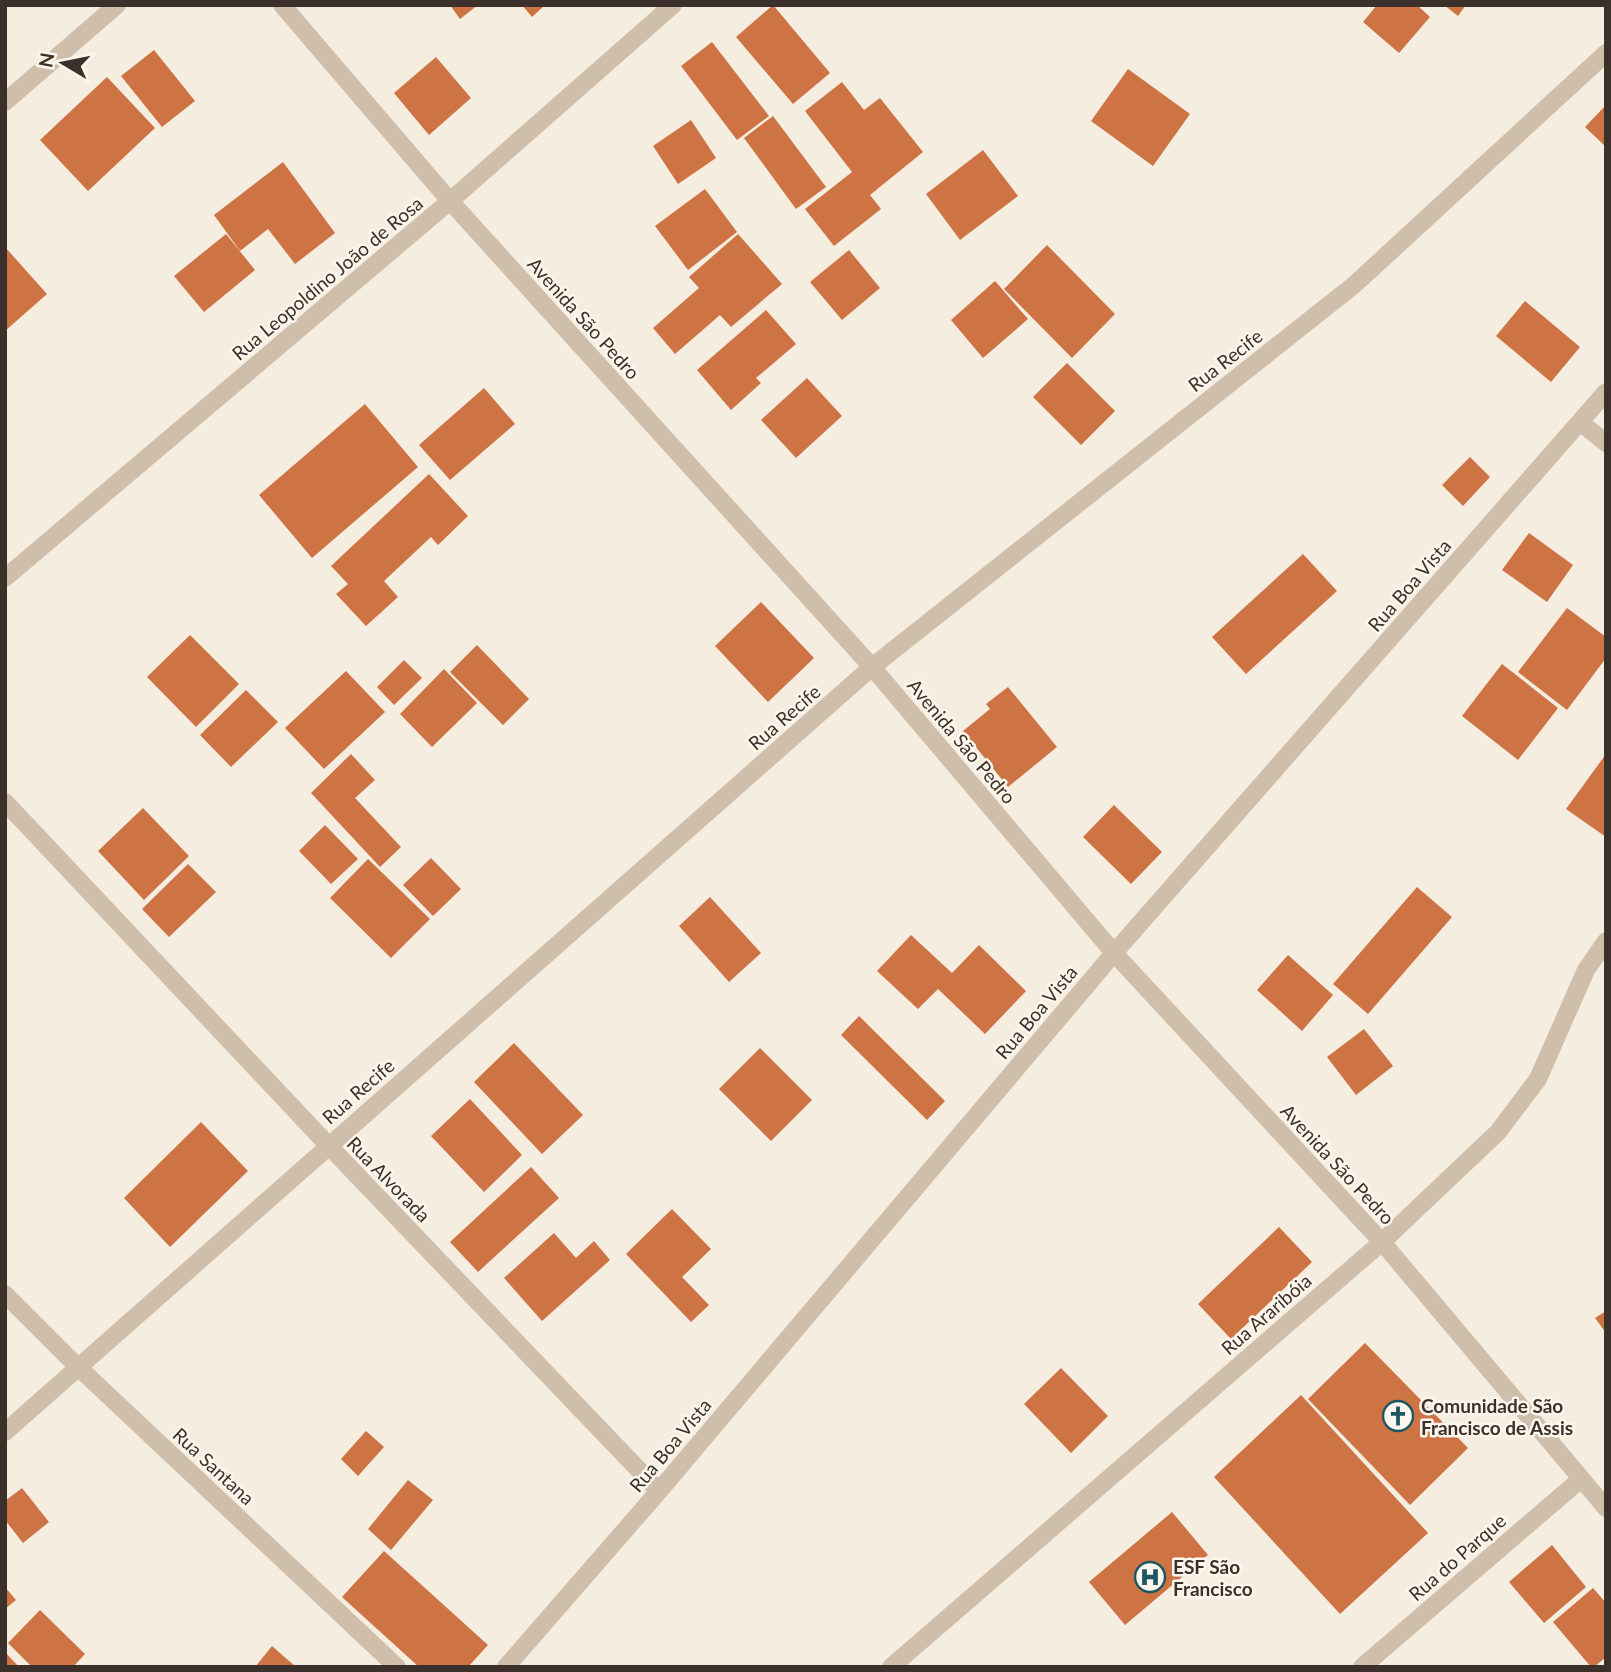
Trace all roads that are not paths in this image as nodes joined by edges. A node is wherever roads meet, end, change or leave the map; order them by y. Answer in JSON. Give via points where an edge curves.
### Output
{"nodes":[{"id":1,"x":117,"y":5,"type":"edge"},
{"id":2,"x":282,"y":5,"type":"edge"},
{"id":3,"x":673,"y":5,"type":"edge"},
{"id":4,"x":1606,"y":52,"type":"edge"},
{"id":5,"x":5,"y":102,"type":"edge"},
{"id":6,"x":450,"y":201,"type":"junction"},
{"id":7,"x":1606,"y":392,"type":"edge"},
{"id":8,"x":1580,"y":422,"type":"junction"},
{"id":9,"x":1606,"y":443,"type":"edge"},
{"id":10,"x":5,"y":578,"type":"edge"},
{"id":11,"x":872,"y":667,"type":"junction"},
{"id":12,"x":5,"y":802,"type":"edge"},
{"id":13,"x":1606,"y":941,"type":"edge"},
{"id":14,"x":1114,"y":953,"type":"junction"},
{"id":15,"x":328,"y":1145,"type":"junction"},
{"id":16,"x":1382,"y":1241,"type":"junction"},
{"id":17,"x":5,"y":1294,"type":"edge"},
{"id":18,"x":77,"y":1366,"type":"junction"},
{"id":19,"x":5,"y":1432,"type":"edge"},
{"id":20,"x":1581,"y":1479,"type":"junction"},
{"id":21,"x":659,"y":1491,"type":"junction"},
{"id":22,"x":1606,"y":1508,"type":"edge"},
{"id":23,"x":397,"y":1667,"type":"edge"},
{"id":24,"x":506,"y":1667,"type":"edge"},
{"id":25,"x":891,"y":1667,"type":"edge"},
{"id":26,"x":1362,"y":1667,"type":"edge"}],
"edges":[{"from":1,"to":5,"type":"street"},
{"from":2,"to":6,"type":"street","name":"Avenida São Pedro"},
{"from":3,"to":6,"type":"street","name":"Rua Leopoldino João de Rosa"},
{"from":4,"to":11,"type":"street","name":"Rua Recife","via":[[1353,285]]},
{"from":6,"to":10,"type":"street","name":"Rua Leopoldino João de Rosa"},
{"from":6,"to":11,"type":"street","name":"Avenida São Pedro"},
{"from":7,"to":8,"type":"street","name":"Rua Boa Vista"},
{"from":8,"to":9,"type":"street"},
{"from":8,"to":14,"type":"street","name":"Rua Boa Vista"},
{"from":11,"to":14,"type":"street","name":"Avenida São Pedro"},
{"from":11,"to":15,"type":"street","name":"Rua Recife"},
{"from":12,"to":15,"type":"street","name":"Rua Alvorada"},
{"from":13,"to":16,"type":"street","name":"Rua Araribóia","via":[[1586,970],[1538,1079],[1498,1132]]},
{"from":14,"to":16,"type":"street","name":"Avenida São Pedro"},
{"from":14,"to":21,"type":"street","name":"Rua Boa Vista"},
{"from":15,"to":18,"type":"street","name":"Rua Recife"},
{"from":15,"to":21,"type":"street","name":"Rua Alvorada"},
{"from":16,"to":20,"type":"street","name":"Avenida São Pedro"},
{"from":16,"to":25,"type":"street","name":"Rua Araribóia"},
{"from":17,"to":18,"type":"street","name":"Rua Santana"},
{"from":18,"to":19,"type":"street","name":"Rua Recife"},
{"from":18,"to":23,"type":"street","name":"Rua Santana"},
{"from":20,"to":22,"type":"street","name":"Avenida São Pedro"},
{"from":20,"to":26,"type":"street","name":"Rua do Parque"},
{"from":21,"to":24,"type":"street","name":"Rua Boa Vista"}]}
